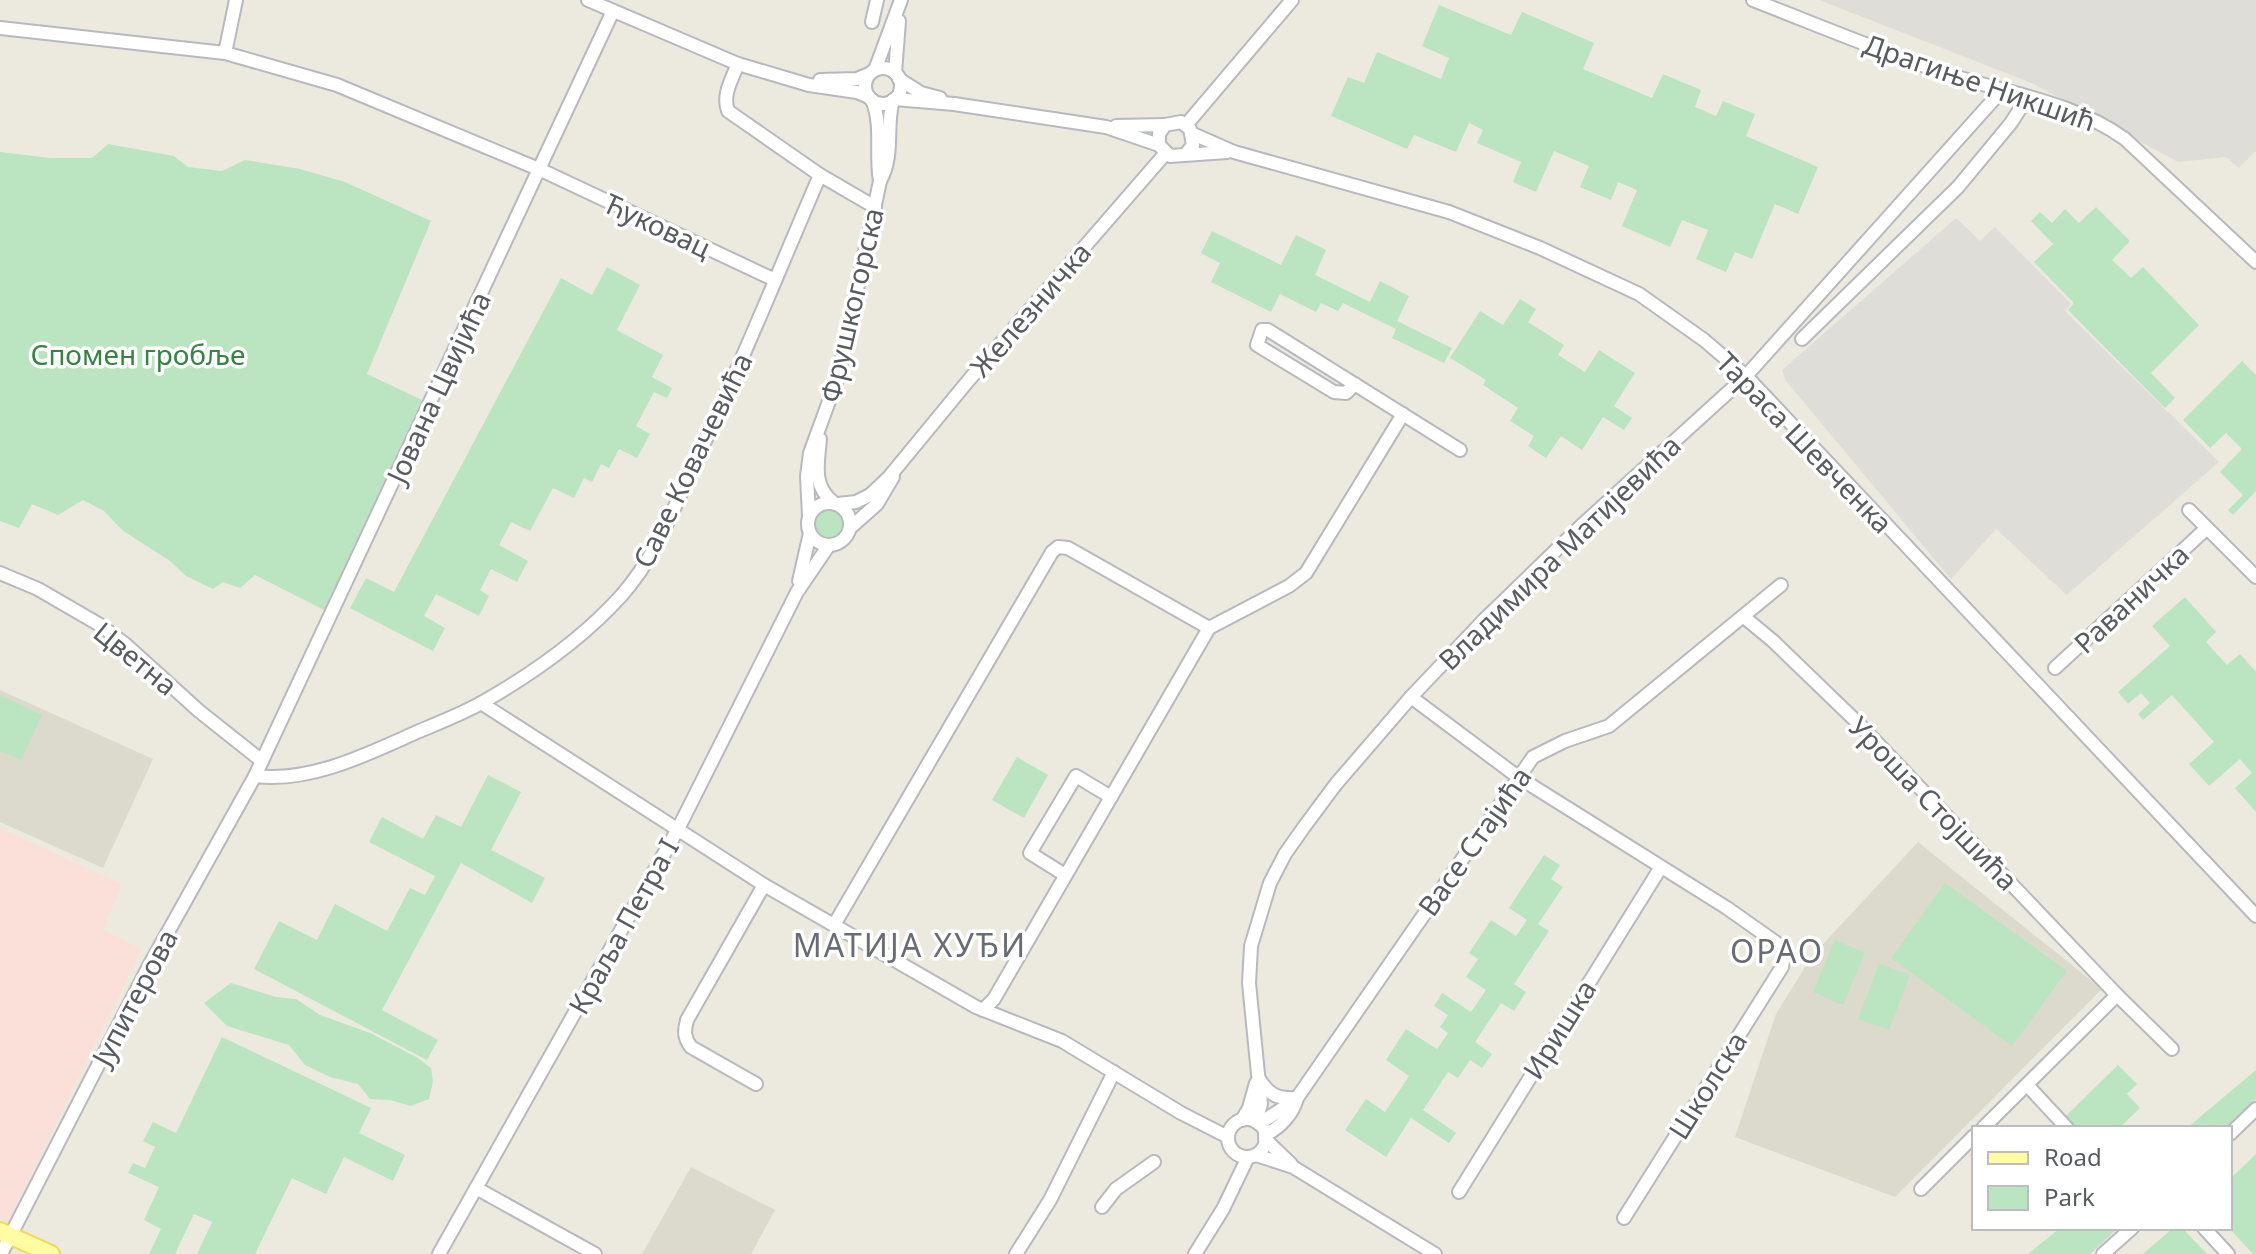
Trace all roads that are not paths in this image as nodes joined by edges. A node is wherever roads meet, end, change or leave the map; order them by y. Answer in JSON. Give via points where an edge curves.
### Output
{"nodes":[{"id":1,"x":236,"y":0,"type":"edge"},
{"id":2,"x":588,"y":0,"type":"edge"},
{"id":3,"x":877,"y":0,"type":"edge"},
{"id":4,"x":902,"y":0,"type":"edge"},
{"id":5,"x":1292,"y":0,"type":"edge"},
{"id":6,"x":1753,"y":0,"type":"edge"},
{"id":7,"x":613,"y":11,"type":"junction"},
{"id":8,"x":872,"y":22,"type":"dead end"},
{"id":9,"x":0,"y":28,"type":"edge"},
{"id":10,"x":225,"y":53,"type":"junction"},
{"id":11,"x":738,"y":64,"type":"junction"},
{"id":12,"x":872,"y":72,"type":"junction"},
{"id":13,"x":897,"y":76,"type":"junction"},
{"id":14,"x":789,"y":78,"type":"junction"},
{"id":15,"x":1999,"y":90,"type":"junction"},
{"id":16,"x":870,"y":98,"type":"junction"},
{"id":17,"x":2027,"y":98,"type":"junction"},
{"id":18,"x":894,"y":99,"type":"junction"},
{"id":19,"x":954,"y":104,"type":"junction"},
{"id":20,"x":1165,"y":125,"type":"junction"},
{"id":21,"x":1106,"y":127,"type":"junction"},
{"id":22,"x":1190,"y":129,"type":"junction"},
{"id":23,"x":1162,"y":149,"type":"junction"},
{"id":24,"x":1234,"y":152,"type":"junction"},
{"id":25,"x":1186,"y":154,"type":"junction"},
{"id":26,"x":541,"y":170,"type":"junction"},
{"id":27,"x":820,"y":175,"type":"junction"},
{"id":28,"x":880,"y":181,"type":"junction"},
{"id":29,"x":875,"y":207,"type":"junction"},
{"id":30,"x":2256,"y":262,"type":"edge"},
{"id":31,"x":775,"y":280,"type":"junction"},
{"id":32,"x":1802,"y":339,"type":"dead end"},
{"id":33,"x":1746,"y":376,"type":"junction"},
{"id":34,"x":1355,"y":384,"type":"junction"},
{"id":35,"x":1403,"y":414,"type":"junction"},
{"id":36,"x":821,"y":428,"type":"junction"},
{"id":37,"x":1460,"y":450,"type":"dead end"},
{"id":38,"x":898,"y":467,"type":"junction"},
{"id":39,"x":835,"y":503,"type":"junction"},
{"id":40,"x":2189,"y":510,"type":"dead end"},
{"id":41,"x":809,"y":516,"type":"junction"},
{"id":42,"x":850,"y":528,"type":"junction"},
{"id":43,"x":2207,"y":528,"type":"junction"},
{"id":44,"x":810,"y":533,"type":"junction"},
{"id":45,"x":829,"y":545,"type":"junction"},
{"id":46,"x":0,"y":573,"type":"edge"},
{"id":47,"x":2256,"y":577,"type":"edge"},
{"id":48,"x":1781,"y":585,"type":"dead end"},
{"id":49,"x":797,"y":592,"type":"junction"},
{"id":50,"x":1744,"y":617,"type":"junction"},
{"id":51,"x":1209,"y":628,"type":"junction"},
{"id":52,"x":2055,"y":668,"type":"dead end"},
{"id":53,"x":1411,"y":697,"type":"junction"},
{"id":54,"x":481,"y":703,"type":"junction"},
{"id":55,"x":262,"y":761,"type":"junction"},
{"id":56,"x":255,"y":776,"type":"junction"},
{"id":57,"x":1518,"y":777,"type":"junction"},
{"id":58,"x":1111,"y":797,"type":"junction"},
{"id":59,"x":678,"y":829,"type":"junction"},
{"id":60,"x":1661,"y":867,"type":"junction"},
{"id":61,"x":1065,"y":875,"type":"junction"},
{"id":62,"x":764,"y":885,"type":"junction"},
{"id":63,"x":2256,"y":916,"type":"edge"},
{"id":64,"x":834,"y":925,"type":"junction"},
{"id":65,"x":2117,"y":995,"type":"junction"},
{"id":66,"x":983,"y":1010,"type":"junction"},
{"id":67,"x":2172,"y":1049,"type":"dead end"},
{"id":68,"x":1114,"y":1072,"type":"junction"},
{"id":69,"x":1258,"y":1076,"type":"junction"},
{"id":70,"x":756,"y":1084,"type":"dead end"},
{"id":71,"x":2028,"y":1086,"type":"junction"},
{"id":72,"x":1297,"y":1098,"type":"junction"},
{"id":73,"x":2256,"y":1109,"type":"edge"},
{"id":74,"x":1181,"y":1113,"type":"junction"},
{"id":75,"x":1238,"y":1122,"type":"junction"},
{"id":76,"x":1985,"y":1126,"type":"edge"},
{"id":77,"x":2065,"y":1126,"type":"edge"},
{"id":78,"x":1262,"y":1130,"type":"junction"},
{"id":79,"x":2232,"y":1132,"type":"edge"},
{"id":80,"x":1228,"y":1137,"type":"junction"},
{"id":81,"x":1972,"y":1138,"type":"edge"},
{"id":82,"x":1233,"y":1151,"type":"junction"},
{"id":83,"x":1252,"y":1156,"type":"junction"},
{"id":84,"x":1154,"y":1162,"type":"dead end"},
{"id":85,"x":1293,"y":1167,"type":"junction"},
{"id":86,"x":476,"y":1188,"type":"junction"},
{"id":87,"x":1921,"y":1189,"type":"dead end"},
{"id":88,"x":1459,"y":1192,"type":"dead end"},
{"id":89,"x":1102,"y":1207,"type":"dead end"},
{"id":90,"x":1223,"y":1209,"type":"junction"},
{"id":91,"x":1624,"y":1218,"type":"dead end"},
{"id":92,"x":2130,"y":1230,"type":"edge"},
{"id":93,"x":2206,"y":1230,"type":"edge"},
{"id":94,"x":5,"y":1234,"type":"edge"},
{"id":95,"x":1,"y":1254,"type":"edge"},
{"id":96,"x":51,"y":1254,"type":"edge"},
{"id":97,"x":439,"y":1254,"type":"edge"},
{"id":98,"x":595,"y":1254,"type":"edge"},
{"id":99,"x":1016,"y":1254,"type":"edge"},
{"id":100,"x":1195,"y":1254,"type":"edge"},
{"id":101,"x":1435,"y":1254,"type":"edge"},
{"id":102,"x":2103,"y":1254,"type":"edge"},
{"id":103,"x":2228,"y":1254,"type":"edge"}],
"edges":[{"from":1,"to":10,"type":"street"},
{"from":2,"to":7,"type":"street"},
{"from":3,"to":8,"type":"street"},
{"from":4,"to":12,"type":"street"},
{"from":4,"to":13,"type":"street"},
{"from":5,"to":22,"type":"street"},
{"from":6,"to":15,"type":"street","name":"Драгиње Никшић"},
{"from":7,"to":11,"type":"street"},
{"from":7,"to":26,"type":"street","name":"Јована Цвијића"},
{"from":9,"to":10,"type":"street","name":"Ћуковац"},
{"from":10,"to":26,"type":"street","name":"Ћуковац","via":[[337,85]]},
{"from":11,"to":14,"type":"street"},
{"from":11,"to":27,"type":"street","via":[[727,93],[728,111]]},
{"from":12,"to":13,"type":"street","via":[[885,68]]},
{"from":12,"to":14,"type":"street","via":[[841,81]]},
{"from":12,"to":16,"type":"street","via":[[865,84]]},
{"from":13,"to":18,"type":"street","via":[[900,89]]},
{"from":13,"to":19,"type":"street","via":[[921,93]]},
{"from":14,"to":16,"type":"street"},
{"from":15,"to":17,"type":"street","name":"Драгиње Никшић"},
{"from":15,"to":33,"type":"street","name":"Владимира Матијевића"},
{"from":16,"to":18,"type":"street","via":[[881,103]]},
{"from":16,"to":28,"type":"street","name":"Фрушкогорска","via":[[877,111]]},
{"from":17,"to":30,"type":"street","name":"Драгиње Никшић","via":[[2075,111],[2125,139]]},
{"from":17,"to":32,"type":"street","via":[[1958,187]]},
{"from":18,"to":19,"type":"street"},
{"from":18,"to":28,"type":"street","name":"Фрушкогорска","via":[[891,144]]},
{"from":19,"to":21,"type":"street"},
{"from":20,"to":21,"type":"street"},
{"from":20,"to":22,"type":"street","via":[[1176,121]]},
{"from":20,"to":23,"type":"street","via":[[1159,134]]},
{"from":21,"to":23,"type":"street"},
{"from":22,"to":24,"type":"street","name":"Тараса Шевченка"},
{"from":22,"to":25,"type":"street","via":[[1193,145]]},
{"from":23,"to":25,"type":"street","via":[[1176,157]]},
{"from":23,"to":38,"type":"street","name":"Железничка"},
{"from":24,"to":25,"type":"street","name":"Тараса Шевченка"},
{"from":24,"to":33,"type":"street","name":"Тараса Шевченка","via":[[1449,212],[1540,248],[1639,294]]},
{"from":26,"to":31,"type":"street","name":"Ћуковац"},
{"from":26,"to":55,"type":"street","name":"Јована Цвијића"},
{"from":27,"to":29,"type":"street"},
{"from":27,"to":31,"type":"street","name":"Саве Ковачевића"},
{"from":28,"to":29,"type":"street","name":"Фрушкогорска"},
{"from":29,"to":36,"type":"street","name":"Фрушкогорска","via":[[839,374]]},
{"from":31,"to":54,"type":"street","name":"Саве Ковачевића","via":[[649,558],[588,628]]},
{"from":33,"to":53,"type":"street","name":"Владимира Матијевића","via":[[1570,536]]},
{"from":33,"to":63,"type":"street","name":"Тараса Шевченка"},
{"from":34,"to":34,"type":"street","via":[[1268,330],[1258,337],[1257,345],[1334,392],[1346,393]]},
{"from":34,"to":35,"type":"street"},
{"from":35,"to":37,"type":"street"},
{"from":35,"to":51,"type":"street","via":[[1306,573]]},
{"from":36,"to":39,"type":"street","name":"Фрушкогорска","via":[[817,477],[821,490]]},
{"from":36,"to":41,"type":"street","name":"Фрушкогорска","via":[[808,465]]},
{"from":38,"to":39,"type":"street","name":"Железничка","via":[[870,495]]},
{"from":38,"to":42,"type":"street","name":"Железничка","via":[[877,504]]},
{"from":39,"to":41,"type":"street","via":[[821,504]]},
{"from":39,"to":42,"type":"street","via":[[847,511]]},
{"from":40,"to":43,"type":"street","name":"Раваничка"},
{"from":41,"to":44,"type":"street"},
{"from":42,"to":45,"type":"street","via":[[845,538]]},
{"from":43,"to":47,"type":"street","name":"Раваничка"},
{"from":43,"to":52,"type":"street","name":"Раваничка"},
{"from":44,"to":45,"type":"street"},
{"from":44,"to":49,"type":"street","name":"Краља Петра I"},
{"from":45,"to":49,"type":"street","name":"Краља Петра I"},
{"from":46,"to":55,"type":"street","name":"Цветна","via":[[100,625]]},
{"from":48,"to":50,"type":"street","name":"Васе Стајића"},
{"from":49,"to":59,"type":"street","name":"Краља Петра I"},
{"from":50,"to":57,"type":"street","name":"Васе Стајића","via":[[1609,726],[1533,757]]},
{"from":50,"to":65,"type":"street","name":"Уроша Стојшића","via":[[1859,724]]},
{"from":51,"to":58,"type":"street"},
{"from":51,"to":64,"type":"street","via":[[1058,547]]},
{"from":53,"to":57,"type":"street"},
{"from":53,"to":69,"type":"street","name":"Владимира Матијевића","via":[[1336,784],[1270,883],[1251,946]]},
{"from":54,"to":56,"type":"street","name":"Саве Ковачевића","via":[[375,751],[286,778]]},
{"from":54,"to":59,"type":"street"},
{"from":55,"to":56,"type":"street","name":"Јупитерова"},
{"from":56,"to":94,"type":"street","name":"Јупитерова"},
{"from":57,"to":60,"type":"street"},
{"from":57,"to":72,"type":"street","name":"Васе Стајића"},
{"from":58,"to":61,"type":"street"},
{"from":58,"to":61,"type":"street","via":[[1076,776],[1030,853]]},
{"from":59,"to":62,"type":"street"},
{"from":59,"to":86,"type":"street","name":"Краља Петра I"},
{"from":60,"to":88,"type":"street","name":"Иришка"},
{"from":60,"to":91,"type":"street","name":"Школска","via":[[1782,944],[1785,952],[1782,967]]},
{"from":61,"to":66,"type":"street"},
{"from":62,"to":64,"type":"street"},
{"from":62,"to":70,"type":"street","via":[[685,1030],[691,1047]]},
{"from":64,"to":66,"type":"street"},
{"from":65,"to":67,"type":"street","name":"Уроша Стојшића"},
{"from":65,"to":71,"type":"street"},
{"from":66,"to":68,"type":"street","via":[[1062,1041]]},
{"from":68,"to":74,"type":"street"},
{"from":68,"to":99,"type":"street","via":[[1050,1200]]},
{"from":69,"to":72,"type":"street","via":[[1273,1096]]},
{"from":69,"to":75,"type":"street","name":"Владимира Матијевића","via":[[1249,1108]]},
{"from":69,"to":78,"type":"street","name":"Владимира Матијевића"},
{"from":71,"to":76,"type":"street"},
{"from":71,"to":77,"type":"street"},
{"from":72,"to":78,"type":"street","name":"Васе Стајића"},
{"from":73,"to":79,"type":"street"},
{"from":74,"to":75,"type":"street"},
{"from":74,"to":80,"type":"street"},
{"from":75,"to":78,"type":"street"},
{"from":75,"to":80,"type":"street"},
{"from":78,"to":83,"type":"street","via":[[1262,1148]]},
{"from":78,"to":85,"type":"street"},
{"from":80,"to":82,"type":"street"},
{"from":81,"to":87,"type":"street"},
{"from":82,"to":83,"type":"street"},
{"from":82,"to":90,"type":"street"},
{"from":83,"to":85,"type":"street"},
{"from":83,"to":90,"type":"street"},
{"from":84,"to":89,"type":"street","via":[[1116,1189]]},
{"from":85,"to":101,"type":"street"},
{"from":86,"to":97,"type":"street","name":"Краља Петра I"},
{"from":86,"to":98,"type":"street"},
{"from":90,"to":100,"type":"street"},
{"from":92,"to":102,"type":"street"},
{"from":93,"to":103,"type":"street"},
{"from":94,"to":95,"type":"street","name":"Јупитерова"},
{"from":94,"to":96,"type":"main road"}]}
